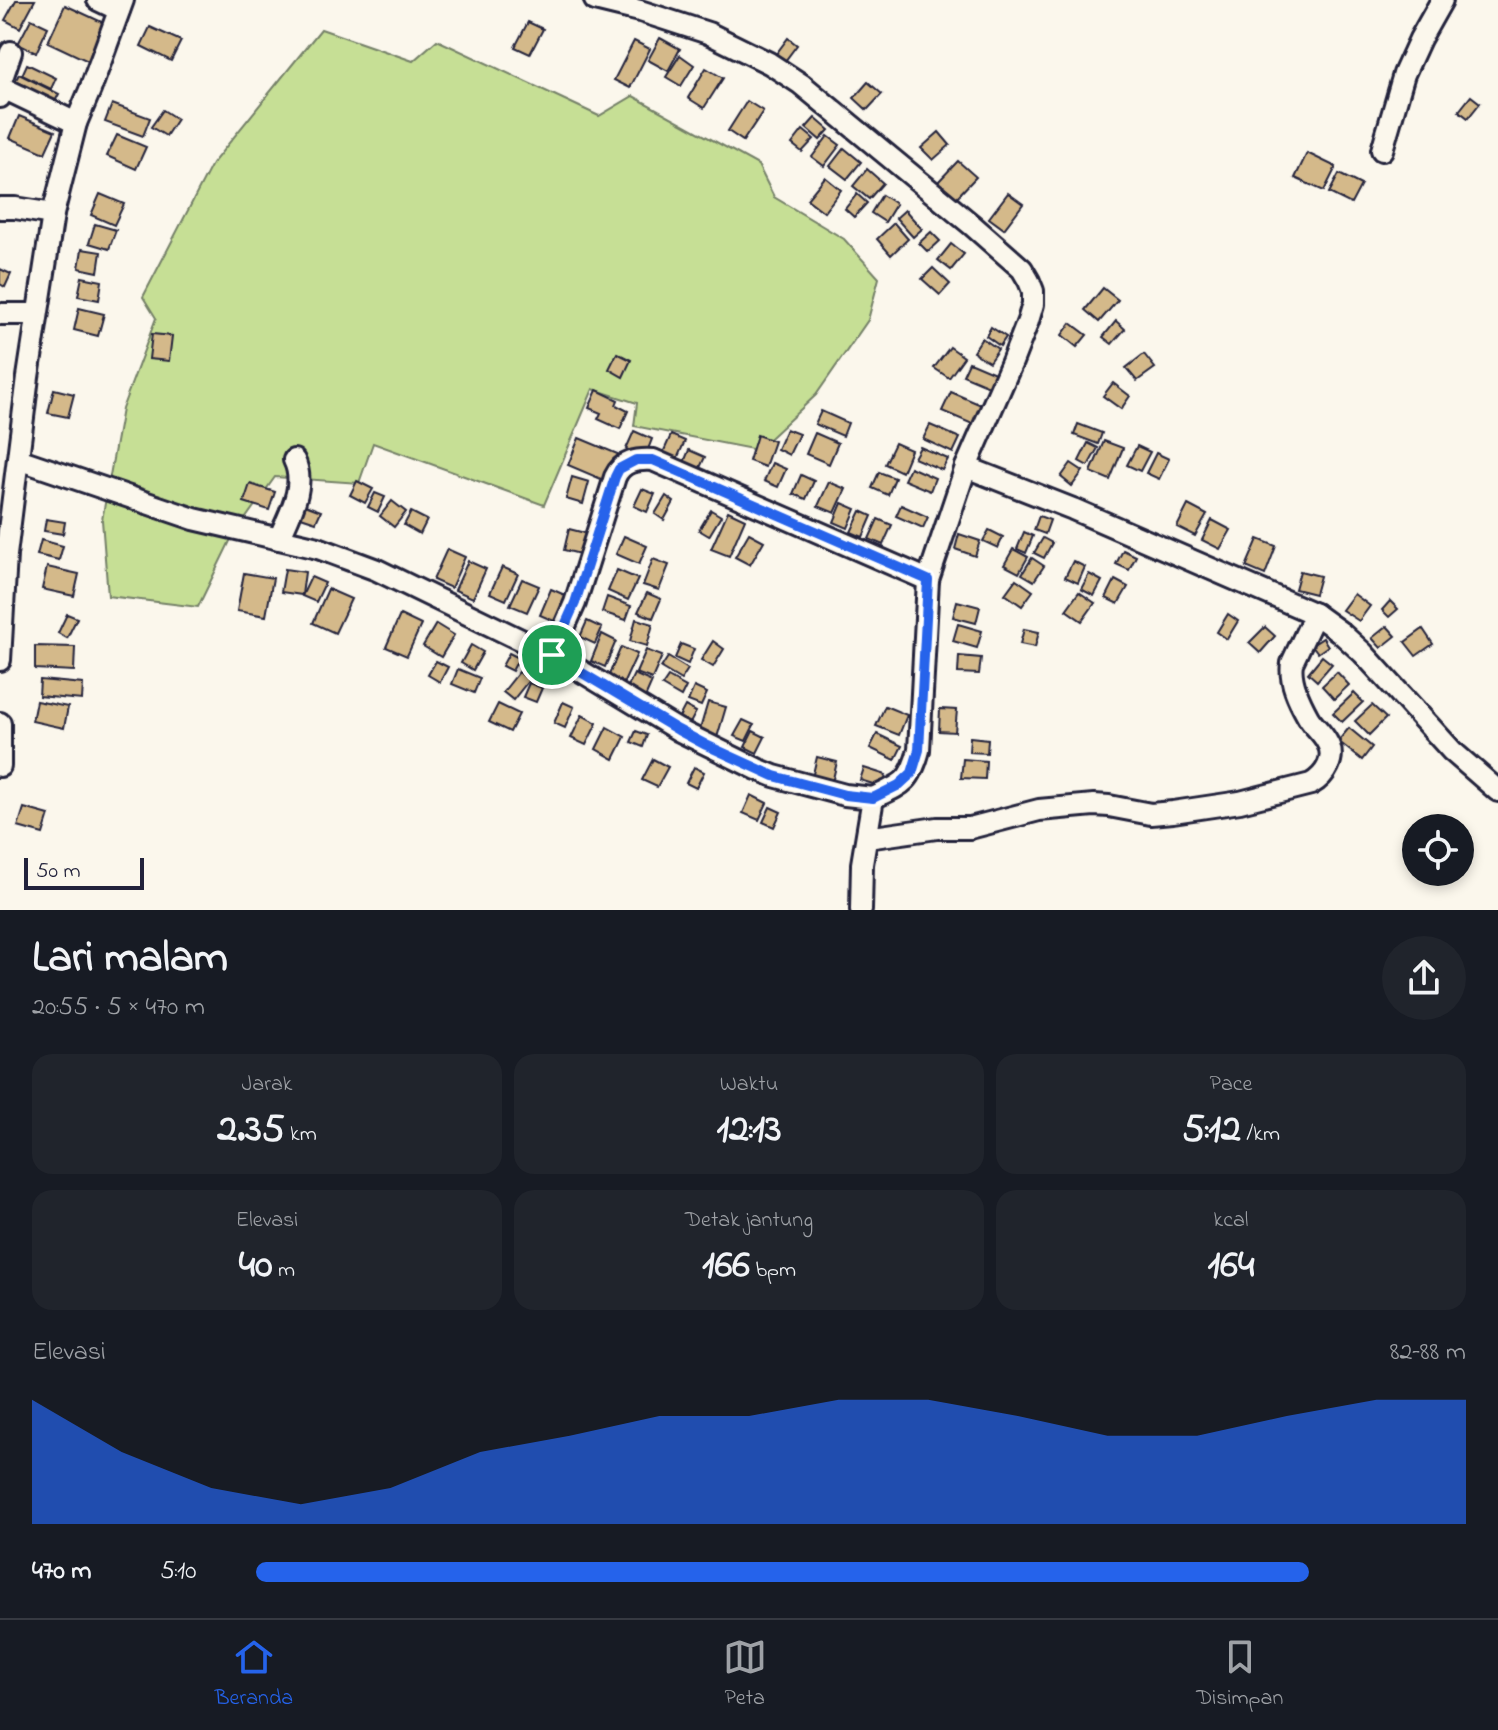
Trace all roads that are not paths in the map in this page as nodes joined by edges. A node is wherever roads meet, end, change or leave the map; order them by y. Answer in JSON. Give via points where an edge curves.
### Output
{"nodes":[{"id":1,"x":98,"y":0,"type":"edge"},
{"id":2,"x":595,"y":0,"type":"edge"},
{"id":3,"x":1442,"y":0,"type":"edge"},
{"id":4,"x":121,"y":5,"type":"edge"},
{"id":5,"x":11,"y":52,"type":"dead end"},
{"id":6,"x":1,"y":87,"type":"edge"},
{"id":7,"x":0,"y":97,"type":"edge"},
{"id":8,"x":76,"y":123,"type":"junction"},
{"id":9,"x":1382,"y":150,"type":"dead end"},
{"id":10,"x":0,"y":208,"type":"edge"},
{"id":11,"x":53,"y":214,"type":"junction"},
{"id":12,"x":0,"y":314,"type":"edge"},
{"id":13,"x":36,"y":314,"type":"junction"},
{"id":14,"x":18,"y":459,"type":"junction"},
{"id":15,"x":294,"y":460,"type":"dead end"},
{"id":16,"x":966,"y":467,"type":"junction"},
{"id":17,"x":279,"y":539,"type":"junction"},
{"id":18,"x":928,"y":580,"type":"junction"},
{"id":19,"x":1315,"y":614,"type":"junction"},
{"id":20,"x":552,"y":655,"type":"junction"},
{"id":21,"x":0,"y":660,"type":"edge"},
{"id":22,"x":0,"y":723,"type":"edge"},
{"id":23,"x":0,"y":766,"type":"edge"},
{"id":24,"x":1498,"y":791,"type":"edge"},
{"id":25,"x":873,"y":798,"type":"junction"},
{"id":26,"x":867,"y":838,"type":"junction"},
{"id":27,"x":861,"y":910,"type":"edge"}],
"edges":[{"from":1,"to":4,"type":"street"},
{"from":2,"to":16,"type":"street","via":[[708,33],[769,63],[1022,269],[1033,304]]},
{"from":3,"to":9,"type":"street","via":[[1404,74]]},
{"from":4,"to":8,"type":"street"},
{"from":5,"to":6,"type":"street"},
{"from":6,"to":7,"type":"street"},
{"from":6,"to":8,"type":"street"},
{"from":8,"to":11,"type":"street"},
{"from":10,"to":11,"type":"street"},
{"from":11,"to":13,"type":"street"},
{"from":12,"to":13,"type":"street"},
{"from":13,"to":14,"type":"street"},
{"from":14,"to":17,"type":"street","via":[[194,519]]},
{"from":14,"to":21,"type":"street"},
{"from":15,"to":17,"type":"street","via":[[300,475],[297,494]]},
{"from":16,"to":18,"type":"street"},
{"from":16,"to":19,"type":"street"},
{"from":17,"to":20,"type":"street","via":[[377,570]]},
{"from":18,"to":20,"type":"street","via":[[653,460],[636,460],[615,477],[575,603]]},
{"from":18,"to":25,"type":"street","via":[[919,750],[907,779]]},
{"from":19,"to":24,"type":"street","via":[[1363,653],[1452,751]]},
{"from":19,"to":26,"type":"street","via":[[1291,669],[1308,718],[1330,748],[1326,771],[1311,784],[1173,812],[1094,805],[1039,810],[970,828]]},
{"from":20,"to":25,"type":"street","via":[[678,730],[757,769]]},
{"from":22,"to":23,"type":"street"},
{"from":25,"to":26,"type":"street"},
{"from":26,"to":27,"type":"street"}]}
